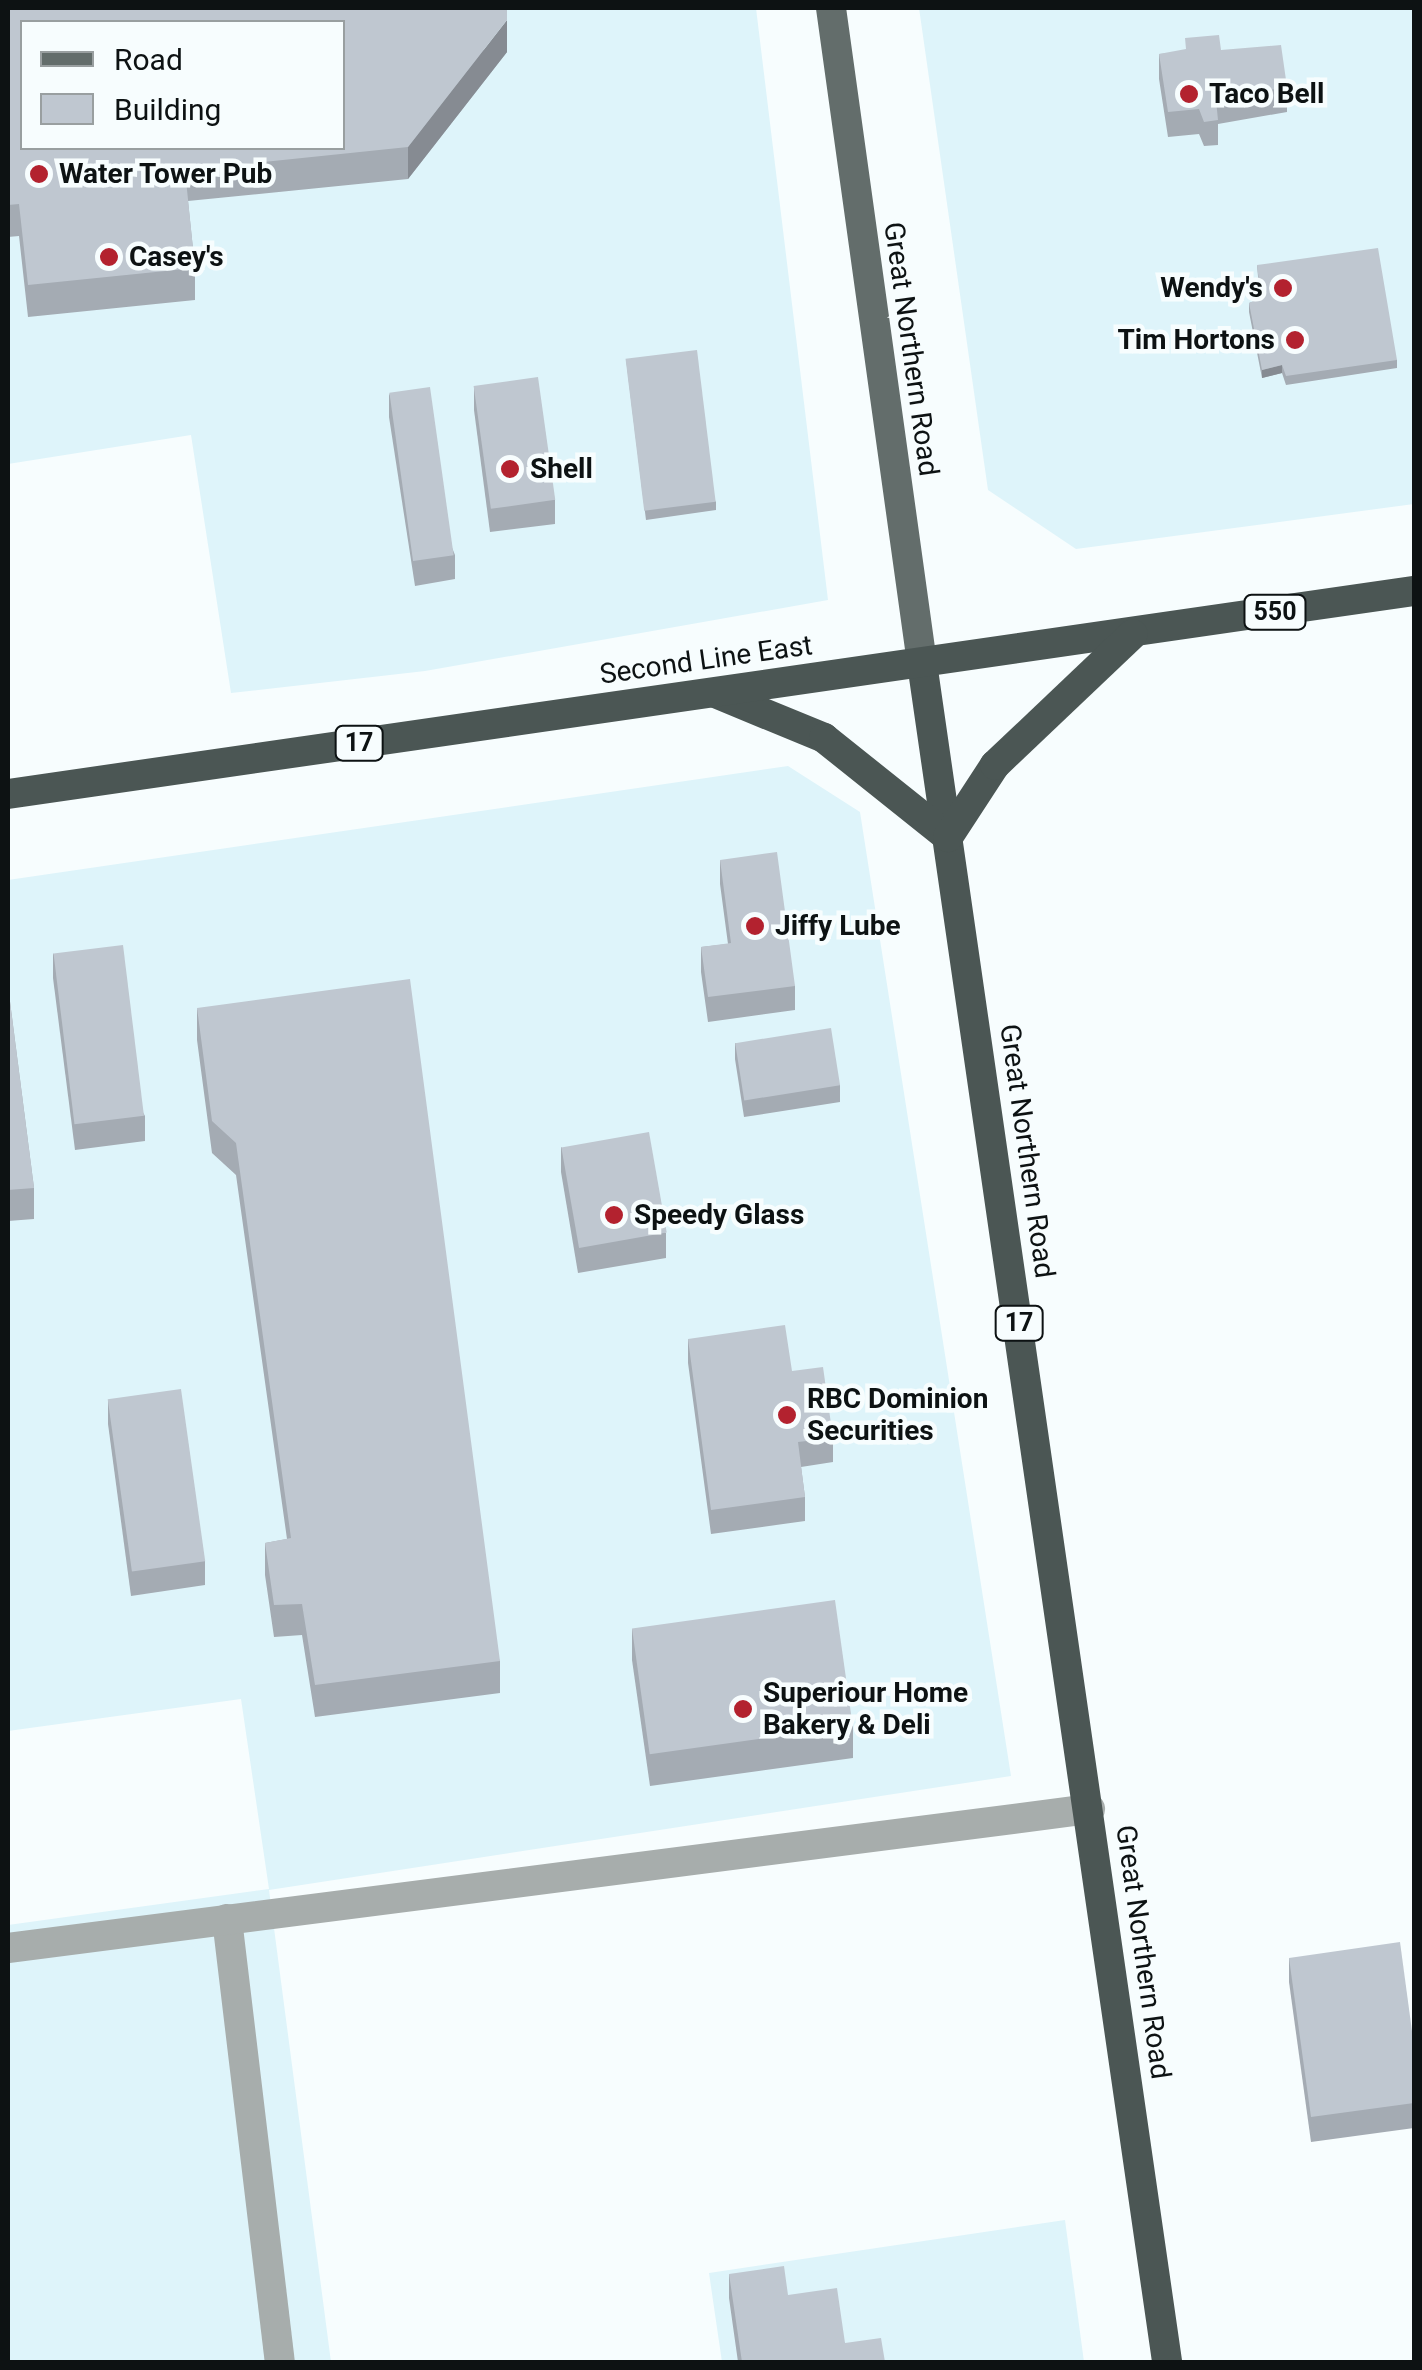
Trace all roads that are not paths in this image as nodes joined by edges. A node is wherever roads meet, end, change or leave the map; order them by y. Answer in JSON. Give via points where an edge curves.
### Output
{"nodes":[{"id":1,"x":830,"y":8,"type":"edge"},
{"id":2,"x":1414,"y":591,"type":"edge"},
{"id":3,"x":1135,"y":632,"type":"junction"},
{"id":4,"x":922,"y":663,"type":"junction"},
{"id":5,"x":711,"y":691,"type":"junction"},
{"id":6,"x":8,"y":794,"type":"edge"},
{"id":7,"x":948,"y":836,"type":"junction"},
{"id":8,"x":1090,"y":1809,"type":"junction"},
{"id":9,"x":227,"y":1919,"type":"junction"},
{"id":10,"x":8,"y":1948,"type":"edge"},
{"id":11,"x":280,"y":2362,"type":"edge"},
{"id":12,"x":1167,"y":2362,"type":"edge"}],
"edges":[{"from":1,"to":4,"type":"main road","name":"Great Northern Road"},
{"from":2,"to":3,"type":"highway","name":"Second Line East","number":"550"},
{"from":3,"to":4,"type":"highway","name":"Second Line East","number":"550"},
{"from":3,"to":7,"type":"highway","via":[[994,765]]},
{"from":4,"to":5,"type":"highway","name":"Second Line East","number":"17"},
{"from":4,"to":7,"type":"highway","name":"Great Northern Road","number":"17"},
{"from":5,"to":6,"type":"highway","name":"Second Line East","number":"17"},
{"from":5,"to":7,"type":"highway","via":[[824,738]]},
{"from":7,"to":8,"type":"highway","name":"Great Northern Road","number":"17"},
{"from":8,"to":9,"type":"lane"},
{"from":8,"to":12,"type":"highway","name":"Great Northern Road","number":"17"},
{"from":9,"to":10,"type":"lane"},
{"from":9,"to":11,"type":"lane"}]}
